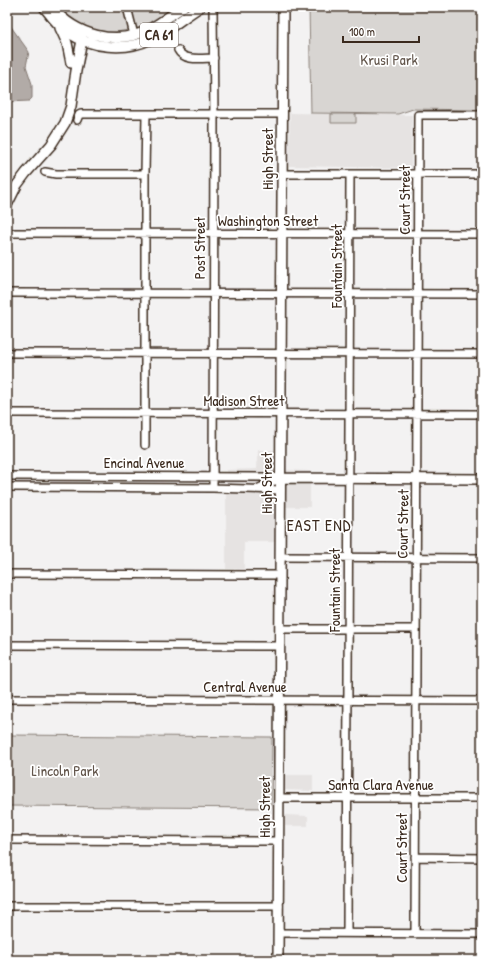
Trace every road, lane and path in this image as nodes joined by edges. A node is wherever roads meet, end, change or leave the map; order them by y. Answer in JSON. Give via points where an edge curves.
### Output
{"nodes":[{"id":1,"x":44,"y":7,"type":"edge"},
{"id":2,"x":52,"y":7,"type":"edge"},
{"id":3,"x":127,"y":7,"type":"edge"},
{"id":4,"x":183,"y":7,"type":"edge"},
{"id":5,"x":200,"y":7,"type":"edge"},
{"id":6,"x":213,"y":7,"type":"edge"},
{"id":7,"x":283,"y":7,"type":"edge"},
{"id":8,"x":57,"y":23,"type":"junction"},
{"id":9,"x":134,"y":35,"type":"junction"},
{"id":10,"x":80,"y":36,"type":"junction"},
{"id":11,"x":178,"y":50,"type":"dead end"},
{"id":12,"x":214,"y":58,"type":"junction"},
{"id":13,"x":71,"y":63,"type":"junction"},
{"id":14,"x":146,"y":114,"type":"junction"},
{"id":15,"x":214,"y":114,"type":"junction"},
{"id":16,"x":283,"y":114,"type":"junction"},
{"id":17,"x":482,"y":115,"type":"edge"},
{"id":18,"x":79,"y":117,"type":"dead end"},
{"id":19,"x":45,"y":172,"type":"dead end"},
{"id":20,"x":145,"y":174,"type":"junction"},
{"id":21,"x":282,"y":174,"type":"junction"},
{"id":22,"x":350,"y":174,"type":"junction"},
{"id":23,"x":482,"y":174,"type":"edge"},
{"id":24,"x":418,"y":175,"type":"junction"},
{"id":25,"x":7,"y":193,"type":"edge"},
{"id":26,"x":7,"y":205,"type":"edge"},
{"id":27,"x":7,"y":233,"type":"edge"},
{"id":28,"x":145,"y":233,"type":"junction"},
{"id":29,"x":282,"y":233,"type":"junction"},
{"id":30,"x":214,"y":234,"type":"junction"},
{"id":31,"x":350,"y":234,"type":"junction"},
{"id":32,"x":418,"y":234,"type":"junction"},
{"id":33,"x":482,"y":234,"type":"edge"},
{"id":34,"x":7,"y":293,"type":"edge"},
{"id":35,"x":145,"y":293,"type":"junction"},
{"id":36,"x":213,"y":293,"type":"junction"},
{"id":37,"x":282,"y":294,"type":"junction"},
{"id":38,"x":350,"y":294,"type":"junction"},
{"id":39,"x":418,"y":294,"type":"junction"},
{"id":40,"x":482,"y":294,"type":"edge"},
{"id":41,"x":7,"y":353,"type":"edge"},
{"id":42,"x":145,"y":353,"type":"junction"},
{"id":43,"x":213,"y":353,"type":"junction"},
{"id":44,"x":281,"y":354,"type":"junction"},
{"id":45,"x":349,"y":354,"type":"junction"},
{"id":46,"x":417,"y":354,"type":"junction"},
{"id":47,"x":482,"y":354,"type":"edge"},
{"id":48,"x":7,"y":413,"type":"edge"},
{"id":49,"x":145,"y":413,"type":"junction"},
{"id":50,"x":212,"y":414,"type":"junction"},
{"id":51,"x":281,"y":414,"type":"junction"},
{"id":52,"x":349,"y":414,"type":"junction"},
{"id":53,"x":418,"y":414,"type":"junction"},
{"id":54,"x":482,"y":414,"type":"edge"},
{"id":55,"x":145,"y":445,"type":"dead end"},
{"id":56,"x":7,"y":476,"type":"edge"},
{"id":57,"x":212,"y":476,"type":"junction"},
{"id":58,"x":143,"y":477,"type":"junction"},
{"id":59,"x":281,"y":478,"type":"junction"},
{"id":60,"x":348,"y":478,"type":"junction"},
{"id":61,"x":417,"y":479,"type":"junction"},
{"id":62,"x":482,"y":479,"type":"edge"},
{"id":63,"x":7,"y":487,"type":"edge"},
{"id":64,"x":143,"y":488,"type":"junction"},
{"id":65,"x":212,"y":488,"type":"junction"},
{"id":66,"x":257,"y":489,"type":"junction"},
{"id":67,"x":281,"y":490,"type":"junction"},
{"id":68,"x":280,"y":557,"type":"junction"},
{"id":69,"x":348,"y":557,"type":"junction"},
{"id":70,"x":416,"y":557,"type":"junction"},
{"id":71,"x":482,"y":558,"type":"edge"},
{"id":72,"x":7,"y":574,"type":"edge"},
{"id":73,"x":280,"y":575,"type":"junction"},
{"id":74,"x":280,"y":629,"type":"junction"},
{"id":75,"x":348,"y":629,"type":"junction"},
{"id":76,"x":416,"y":629,"type":"junction"},
{"id":77,"x":7,"y":645,"type":"edge"},
{"id":78,"x":280,"y":646,"type":"junction"},
{"id":79,"x":7,"y":699,"type":"edge"},
{"id":80,"x":348,"y":700,"type":"junction"},
{"id":81,"x":280,"y":701,"type":"junction"},
{"id":82,"x":416,"y":701,"type":"junction"},
{"id":83,"x":482,"y":701,"type":"edge"},
{"id":84,"x":347,"y":797,"type":"junction"},
{"id":85,"x":279,"y":798,"type":"junction"},
{"id":86,"x":416,"y":798,"type":"junction"},
{"id":87,"x":482,"y":798,"type":"edge"},
{"id":88,"x":7,"y":840,"type":"edge"},
{"id":89,"x":279,"y":841,"type":"junction"},
{"id":90,"x":415,"y":857,"type":"junction"},
{"id":91,"x":482,"y":858,"type":"edge"},
{"id":92,"x":7,"y":906,"type":"edge"},
{"id":93,"x":279,"y":906,"type":"junction"},
{"id":94,"x":278,"y":932,"type":"junction"},
{"id":95,"x":346,"y":933,"type":"junction"},
{"id":96,"x":415,"y":933,"type":"junction"},
{"id":97,"x":482,"y":934,"type":"edge"},
{"id":98,"x":278,"y":960,"type":"edge"}],
"edges":[{"from":1,"to":8,"type":"main road","number":"CA 61"},
{"from":2,"to":10,"type":"main road","number":"CA 61"},
{"from":3,"to":9,"type":"street"},
{"from":4,"to":9,"type":"main road","number":"CA 61","via":[[149,29]]},
{"from":5,"to":10,"type":"main road","number":"CA 61","via":[[164,32],[136,45],[111,47],[95,44]]},
{"from":6,"to":12,"type":"street","name":"Post Street"},
{"from":7,"to":16,"type":"main road","name":"High Street"},
{"from":8,"to":10,"type":"main road","number":"CA 61","via":[[66,32]]},
{"from":8,"to":13,"type":"main road","via":[[67,43]]},
{"from":9,"to":10,"type":"main road","number":"CA 61"},
{"from":10,"to":13,"type":"main road"},
{"from":10,"to":26,"type":"main road","via":[[71,106],[51,145],[21,179]]},
{"from":11,"to":12,"type":"street","via":[[187,58]]},
{"from":12,"to":15,"type":"street","name":"Post Street"},
{"from":13,"to":25,"type":"main road","via":[[66,104],[60,121],[47,141],[22,169]]},
{"from":14,"to":15,"type":"street"},
{"from":14,"to":18,"type":"street"},
{"from":14,"to":20,"type":"street"},
{"from":15,"to":16,"type":"street"},
{"from":15,"to":30,"type":"street","name":"Post Street"},
{"from":16,"to":21,"type":"main road","name":"High Street"},
{"from":17,"to":24,"type":"street","name":"Court Street","via":[[418,115]]},
{"from":19,"to":20,"type":"street"},
{"from":20,"to":28,"type":"street"},
{"from":21,"to":22,"type":"street"},
{"from":21,"to":29,"type":"main road","name":"High Street"},
{"from":22,"to":24,"type":"street"},
{"from":22,"to":31,"type":"street","name":"Fountain Street"},
{"from":23,"to":24,"type":"street"},
{"from":24,"to":32,"type":"street","name":"Court Street"},
{"from":27,"to":28,"type":"street","name":"Washington Street"},
{"from":28,"to":30,"type":"street","name":"Washington Street"},
{"from":28,"to":35,"type":"street"},
{"from":29,"to":30,"type":"street","name":"Washington Street"},
{"from":29,"to":31,"type":"street","name":"Washington Street"},
{"from":29,"to":37,"type":"main road","name":"High Street"},
{"from":30,"to":36,"type":"street","name":"Post Street"},
{"from":31,"to":32,"type":"street","name":"Washington Street"},
{"from":31,"to":38,"type":"street","name":"Fountain Street"},
{"from":32,"to":33,"type":"street","name":"Washington Street"},
{"from":32,"to":39,"type":"street","name":"Court Street"},
{"from":34,"to":35,"type":"street"},
{"from":35,"to":36,"type":"street"},
{"from":35,"to":42,"type":"street"},
{"from":36,"to":37,"type":"street"},
{"from":36,"to":43,"type":"street","name":"Post Street"},
{"from":37,"to":38,"type":"street"},
{"from":37,"to":44,"type":"main road","name":"High Street"},
{"from":38,"to":39,"type":"street"},
{"from":38,"to":45,"type":"street","name":"Fountain Street"},
{"from":39,"to":40,"type":"street"},
{"from":39,"to":46,"type":"street","name":"Court Street"},
{"from":41,"to":42,"type":"street"},
{"from":42,"to":43,"type":"street"},
{"from":42,"to":49,"type":"street"},
{"from":43,"to":44,"type":"street"},
{"from":43,"to":50,"type":"street","name":"Post Street"},
{"from":44,"to":45,"type":"street"},
{"from":44,"to":51,"type":"main road","name":"High Street"},
{"from":45,"to":46,"type":"street"},
{"from":45,"to":52,"type":"street","name":"Fountain Street"},
{"from":46,"to":47,"type":"street"},
{"from":46,"to":53,"type":"street","name":"Court Street"},
{"from":48,"to":49,"type":"street","name":"Madison Street"},
{"from":49,"to":50,"type":"street","name":"Madison Street"},
{"from":49,"to":55,"type":"street"},
{"from":50,"to":51,"type":"street","name":"Madison Street"},
{"from":50,"to":57,"type":"street","name":"Post Street"},
{"from":51,"to":52,"type":"street","name":"Madison Street"},
{"from":51,"to":59,"type":"main road","name":"High Street"},
{"from":52,"to":53,"type":"street","name":"Madison Street"},
{"from":52,"to":60,"type":"street","name":"Fountain Street"},
{"from":53,"to":54,"type":"street","name":"Madison Street"},
{"from":53,"to":61,"type":"street","name":"Court Street"},
{"from":56,"to":58,"type":"street","name":"Encinal Avenue"},
{"from":57,"to":58,"type":"street","name":"Encinal Avenue"},
{"from":57,"to":59,"type":"street","name":"Encinal Avenue"},
{"from":57,"to":65,"type":"street","name":"Post Street"},
{"from":58,"to":64,"type":"street"},
{"from":59,"to":60,"type":"main road","name":"Encinal Avenue"},
{"from":59,"to":66,"type":"street","name":"Encinal Avenue"},
{"from":59,"to":67,"type":"main road","name":"High Street"},
{"from":60,"to":61,"type":"main road","name":"Encinal Avenue"},
{"from":60,"to":69,"type":"street","name":"Fountain Street"},
{"from":61,"to":62,"type":"main road","name":"Encinal Avenue"},
{"from":61,"to":70,"type":"street","name":"Court Street"},
{"from":63,"to":64,"type":"street","name":"Encinal Avenue"},
{"from":64,"to":65,"type":"street","name":"Encinal Avenue"},
{"from":65,"to":66,"type":"street","name":"Encinal Avenue"},
{"from":66,"to":67,"type":"street","name":"Encinal Avenue"},
{"from":67,"to":68,"type":"main road","name":"High Street"},
{"from":68,"to":69,"type":"street"},
{"from":68,"to":73,"type":"main road","name":"High Street"},
{"from":69,"to":70,"type":"street"},
{"from":69,"to":75,"type":"street","name":"Fountain Street"},
{"from":70,"to":71,"type":"street"},
{"from":70,"to":76,"type":"street","name":"Court Street"},
{"from":72,"to":73,"type":"street"},
{"from":73,"to":74,"type":"main road","name":"High Street"},
{"from":74,"to":75,"type":"street"},
{"from":74,"to":78,"type":"main road","name":"High Street"},
{"from":75,"to":76,"type":"street"},
{"from":75,"to":80,"type":"street","name":"Fountain Street"},
{"from":76,"to":82,"type":"street","name":"Court Street"},
{"from":77,"to":78,"type":"street"},
{"from":78,"to":81,"type":"main road","name":"High Street"},
{"from":79,"to":81,"type":"street","name":"Central Avenue"},
{"from":80,"to":81,"type":"street","name":"Central Avenue"},
{"from":80,"to":82,"type":"street","name":"Central Avenue"},
{"from":80,"to":84,"type":"street","name":"Fountain Street"},
{"from":81,"to":85,"type":"main road","name":"High Street"},
{"from":82,"to":83,"type":"street","name":"Central Avenue"},
{"from":82,"to":86,"type":"street","name":"Court Street"},
{"from":84,"to":85,"type":"street","name":"Santa Clara Avenue"},
{"from":84,"to":86,"type":"street","name":"Santa Clara Avenue"},
{"from":84,"to":95,"type":"street","name":"Fountain Street"},
{"from":85,"to":89,"type":"main road","name":"High Street"},
{"from":86,"to":87,"type":"street","name":"Santa Clara Avenue"},
{"from":86,"to":90,"type":"street","name":"Court Street"},
{"from":88,"to":89,"type":"street"},
{"from":89,"to":93,"type":"main road","name":"High Street"},
{"from":90,"to":91,"type":"street"},
{"from":90,"to":96,"type":"street","name":"Court Street"},
{"from":92,"to":93,"type":"street"},
{"from":93,"to":94,"type":"main road","name":"High Street"},
{"from":94,"to":95,"type":"street"},
{"from":94,"to":98,"type":"main road","name":"High Street"},
{"from":95,"to":96,"type":"street"},
{"from":96,"to":97,"type":"street"}]}
